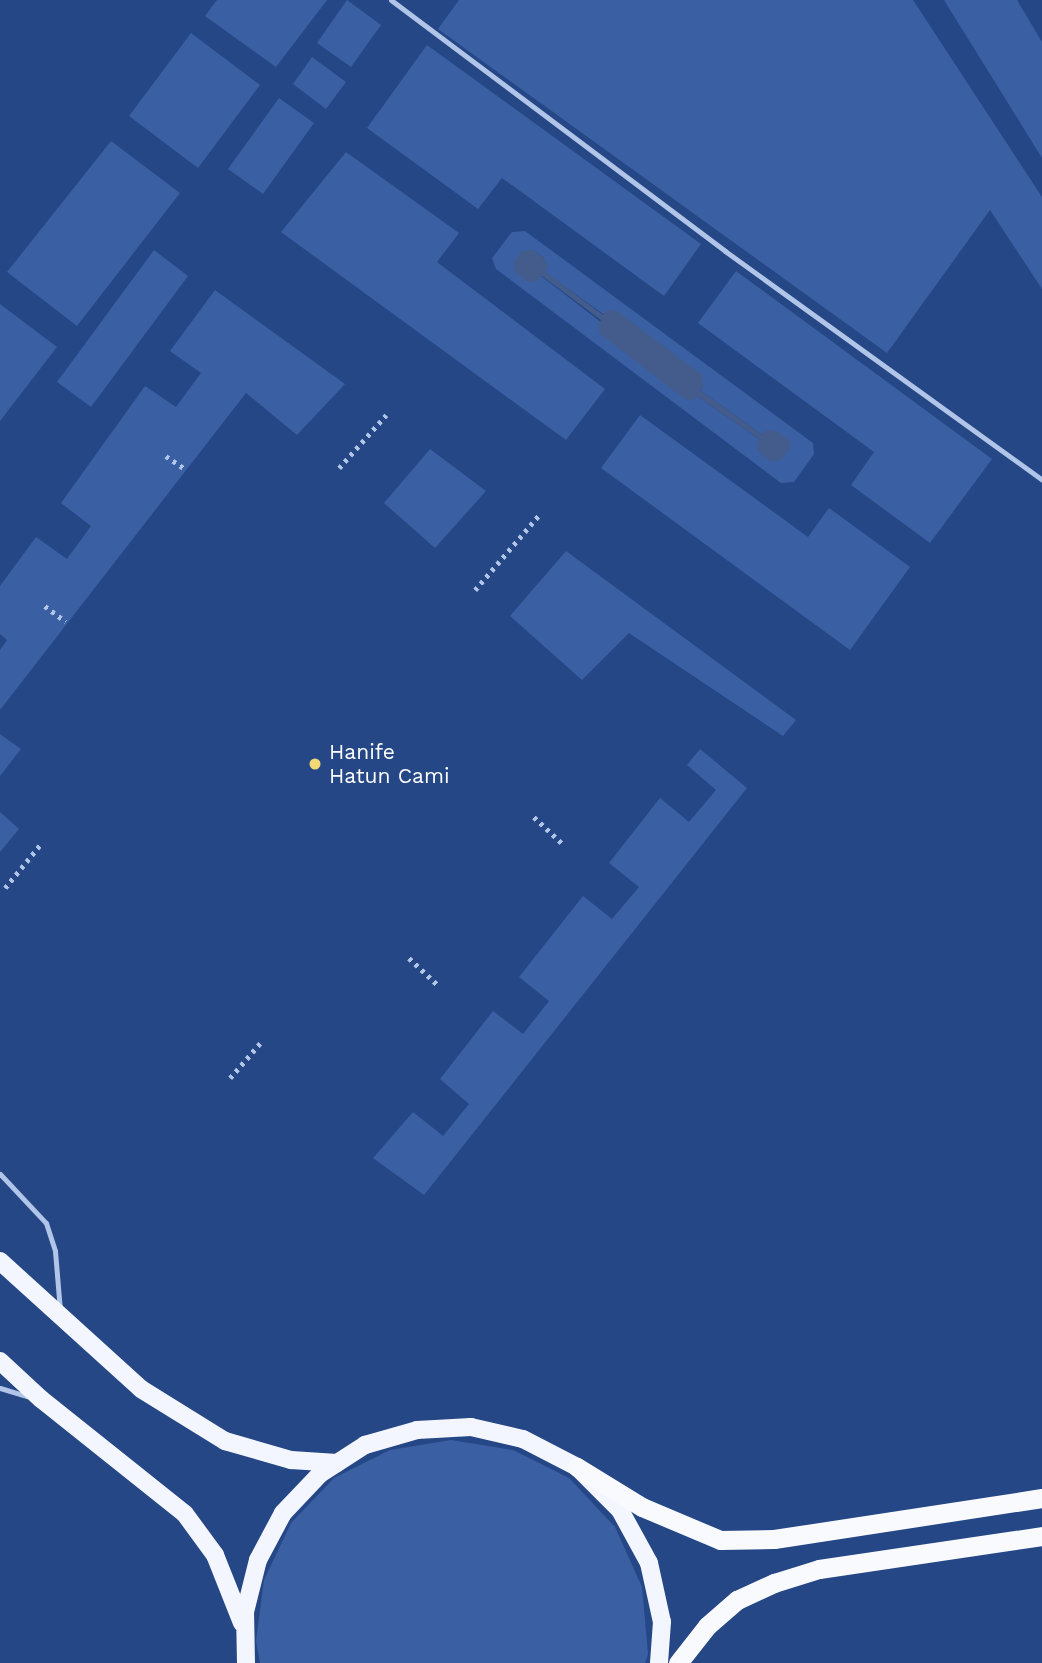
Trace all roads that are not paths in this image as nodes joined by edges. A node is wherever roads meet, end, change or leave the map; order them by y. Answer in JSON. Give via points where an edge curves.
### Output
{"nodes":[{"id":1,"x":391,"y":0,"type":"edge"},
{"id":2,"x":1042,"y":480,"type":"edge"},
{"id":3,"x":0,"y":1174,"type":"edge"},
{"id":4,"x":0,"y":1261,"type":"edge"},
{"id":5,"x":60,"y":1317,"type":"junction"},
{"id":6,"x":0,"y":1361,"type":"edge"},
{"id":7,"x":0,"y":1388,"type":"edge"},
{"id":8,"x":41,"y":1399,"type":"junction"},
{"id":9,"x":337,"y":1463,"type":"junction"},
{"id":10,"x":577,"y":1467,"type":"junction"},
{"id":11,"x":1042,"y":1498,"type":"edge"},
{"id":12,"x":1042,"y":1536,"type":"edge"},
{"id":13,"x":245,"y":1632,"type":"junction"},
{"id":14,"x":246,"y":1663,"type":"edge"},
{"id":15,"x":659,"y":1663,"type":"edge"},
{"id":16,"x":678,"y":1663,"type":"edge"}],
"edges":[{"from":1,"to":2,"type":"lane","via":[[725,251]]},
{"from":3,"to":5,"type":"lane","via":[[46,1223],[55,1251]]},
{"from":4,"to":5,"type":"main road"},
{"from":5,"to":9,"type":"main road","via":[[141,1389],[225,1441],[291,1460]]},
{"from":6,"to":8,"type":"main road"},
{"from":7,"to":8,"type":"lane"},
{"from":8,"to":13,"type":"main road","via":[[186,1514],[215,1555]]},
{"from":9,"to":10,"type":"main road","via":[[365,1445],[417,1430],[471,1427],[523,1439]]},
{"from":9,"to":13,"type":"main road","via":[[283,1513],[258,1560],[245,1612]]},
{"from":10,"to":11,"type":"highway","via":[[642,1507],[720,1540],[774,1539]]},
{"from":10,"to":15,"type":"main road","via":[[620,1510],[649,1563],[662,1622]]},
{"from":12,"to":16,"type":"highway","via":[[819,1569],[774,1583],[737,1600],[707,1626]]},
{"from":13,"to":14,"type":"main road"}]}
